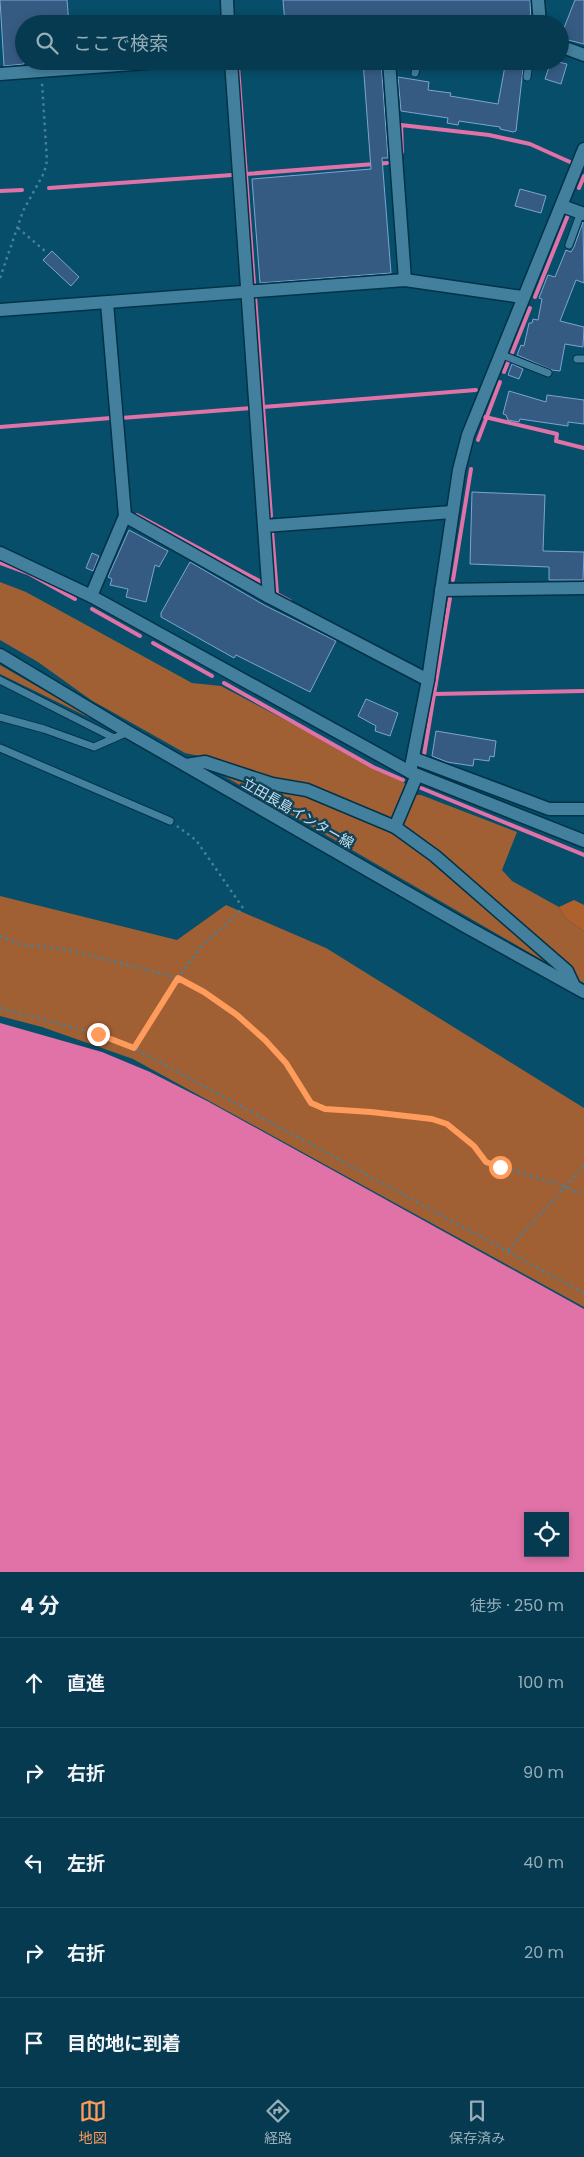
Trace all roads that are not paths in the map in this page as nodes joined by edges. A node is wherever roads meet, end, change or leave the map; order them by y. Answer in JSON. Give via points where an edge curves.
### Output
{"nodes":[{"id":1,"x":227,"y":0,"type":"edge"},
{"id":2,"x":538,"y":0,"type":"edge"},
{"id":3,"x":228,"y":15,"type":"edge"},
{"id":4,"x":539,"y":15,"type":"edge"},
{"id":5,"x":569,"y":49,"type":"edge"},
{"id":6,"x":584,"y":54,"type":"edge"},
{"id":7,"x":54,"y":70,"type":"edge"},
{"id":8,"x":232,"y":70,"type":"edge"},
{"id":9,"x":390,"y":70,"type":"edge"},
{"id":10,"x":416,"y":70,"type":"edge"},
{"id":11,"x":528,"y":70,"type":"edge"},
{"id":12,"x":415,"y":73,"type":"dead end"},
{"id":13,"x":0,"y":74,"type":"edge"},
{"id":14,"x":527,"y":77,"type":"dead end"},
{"id":15,"x":584,"y":149,"type":"edge"},
{"id":16,"x":562,"y":206,"type":"junction"},
{"id":17,"x":582,"y":213,"type":"edge"},
{"id":18,"x":569,"y":245,"type":"dead end"},
{"id":19,"x":405,"y":280,"type":"junction"},
{"id":20,"x":248,"y":291,"type":"junction"},
{"id":21,"x":522,"y":297,"type":"junction"},
{"id":22,"x":107,"y":302,"type":"junction"},
{"id":23,"x":0,"y":310,"type":"edge"},
{"id":24,"x":499,"y":354,"type":"junction"},
{"id":25,"x":548,"y":373,"type":"dead end"},
{"id":26,"x":452,"y":512,"type":"junction"},
{"id":27,"x":125,"y":516,"type":"junction"},
{"id":28,"x":266,"y":526,"type":"junction"},
{"id":29,"x":0,"y":553,"type":"edge"},
{"id":30,"x":584,"y":588,"type":"edge"},
{"id":31,"x":441,"y":590,"type":"junction"},
{"id":32,"x":91,"y":596,"type":"junction"},
{"id":33,"x":270,"y":596,"type":"junction"},
{"id":34,"x":0,"y":655,"type":"edge"},
{"id":35,"x":0,"y":680,"type":"edge"},
{"id":36,"x":428,"y":680,"type":"junction"},
{"id":37,"x":0,"y":716,"type":"edge"},
{"id":38,"x":128,"y":732,"type":"junction"},
{"id":39,"x":114,"y":738,"type":"junction"},
{"id":40,"x":0,"y":748,"type":"edge"},
{"id":41,"x":413,"y":758,"type":"junction"},
{"id":42,"x":186,"y":765,"type":"junction"},
{"id":43,"x":414,"y":774,"type":"junction"},
{"id":44,"x":584,"y":809,"type":"edge"},
{"id":45,"x":170,"y":821,"type":"road end"},
{"id":46,"x":395,"y":827,"type":"junction"},
{"id":47,"x":584,"y":841,"type":"edge"},
{"id":48,"x":579,"y":989,"type":"edge"}],
"edges":[{"from":1,"to":3,"type":"street"},
{"from":2,"to":4,"type":"street"},
{"from":5,"to":6,"type":"street"},
{"from":7,"to":13,"type":"street"},
{"from":8,"to":20,"type":"street"},
{"from":9,"to":19,"type":"street"},
{"from":10,"to":12,"type":"lane"},
{"from":11,"to":14,"type":"lane"},
{"from":15,"to":16,"type":"street"},
{"from":16,"to":17,"type":"street"},
{"from":16,"to":21,"type":"street"},
{"from":17,"to":18,"type":"lane"},
{"from":19,"to":20,"type":"street"},
{"from":19,"to":21,"type":"street"},
{"from":20,"to":22,"type":"street"},
{"from":20,"to":28,"type":"street"},
{"from":21,"to":24,"type":"street"},
{"from":22,"to":23,"type":"street"},
{"from":22,"to":27,"type":"street"},
{"from":24,"to":25,"type":"lane"},
{"from":24,"to":26,"type":"street","via":[[468,435]]},
{"from":26,"to":28,"type":"street"},
{"from":26,"to":31,"type":"street"},
{"from":27,"to":32,"type":"street"},
{"from":27,"to":33,"type":"street"},
{"from":28,"to":33,"type":"street"},
{"from":29,"to":32,"type":"street"},
{"from":30,"to":31,"type":"street"},
{"from":31,"to":36,"type":"street"},
{"from":32,"to":43,"type":"street"},
{"from":33,"to":36,"type":"street"},
{"from":34,"to":38,"type":"street","name":"立田長島インター線"},
{"from":35,"to":39,"type":"lane"},
{"from":36,"to":41,"type":"street"},
{"from":37,"to":39,"type":"lane","via":[[94,747]]},
{"from":38,"to":39,"type":"lane"},
{"from":38,"to":42,"type":"street","name":"立田長島インター線"},
{"from":40,"to":45,"type":"lane"},
{"from":41,"to":43,"type":"street"},
{"from":41,"to":44,"type":"street","via":[[549,809]]},
{"from":42,"to":46,"type":"street","via":[[206,762],[272,784],[307,790]]},
{"from":42,"to":48,"type":"street","name":"立田長島インター線"},
{"from":43,"to":46,"type":"street"},
{"from":43,"to":47,"type":"street"},
{"from":46,"to":48,"type":"street","via":[[435,856],[567,971]]}]}
